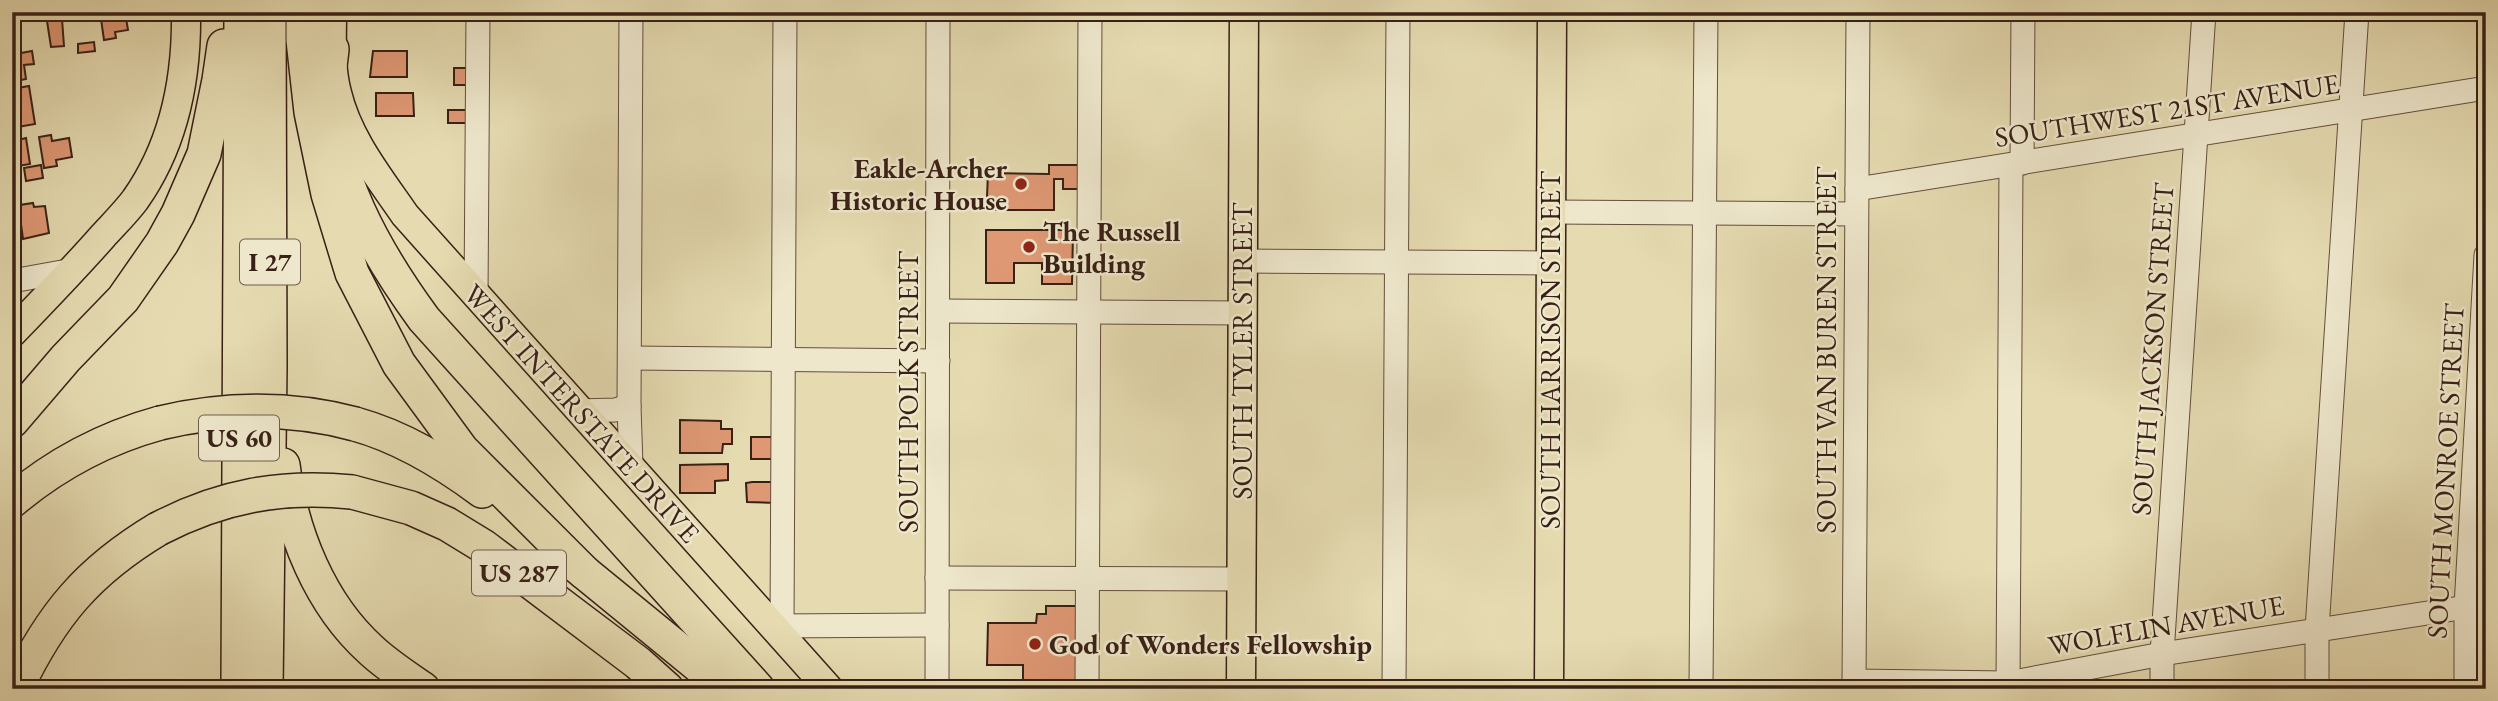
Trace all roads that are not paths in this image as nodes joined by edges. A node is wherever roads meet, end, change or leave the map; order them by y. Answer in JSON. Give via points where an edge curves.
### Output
{"nodes":[{"id":1,"x":186,"y":12,"type":"edge"},
{"id":2,"x":228,"y":12,"type":"edge"},
{"id":3,"x":241,"y":12,"type":"edge"},
{"id":4,"x":269,"y":12,"type":"edge"},
{"id":5,"x":303,"y":12,"type":"edge"},
{"id":6,"x":332,"y":12,"type":"edge"},
{"id":7,"x":478,"y":12,"type":"edge"},
{"id":8,"x":631,"y":12,"type":"edge"},
{"id":9,"x":785,"y":12,"type":"edge"},
{"id":10,"x":938,"y":12,"type":"edge"},
{"id":11,"x":1090,"y":12,"type":"edge"},
{"id":12,"x":1244,"y":12,"type":"edge"},
{"id":13,"x":1398,"y":12,"type":"edge"},
{"id":14,"x":1552,"y":12,"type":"edge"},
{"id":15,"x":1706,"y":12,"type":"edge"},
{"id":16,"x":1858,"y":12,"type":"edge"},
{"id":17,"x":2023,"y":12,"type":"edge"},
{"id":18,"x":2204,"y":12,"type":"edge"},
{"id":19,"x":2357,"y":12,"type":"edge"},
{"id":20,"x":332,"y":49,"type":"junction"},
{"id":21,"x":2486,"y":88,"type":"edge"},
{"id":22,"x":2350,"y":111,"type":"junction"},
{"id":23,"x":2196,"y":136,"type":"junction"},
{"id":24,"x":2016,"y":164,"type":"junction"},
{"id":25,"x":1857,"y":189,"type":"junction"},
{"id":26,"x":1550,"y":212,"type":"junction"},
{"id":27,"x":1704,"y":212,"type":"junction"},
{"id":28,"x":1856,"y":214,"type":"junction"},
{"id":29,"x":2486,"y":256,"type":"edge"},
{"id":30,"x":1243,"y":261,"type":"junction"},
{"id":31,"x":1396,"y":262,"type":"junction"},
{"id":32,"x":1550,"y":263,"type":"junction"},
{"id":33,"x":73,"y":270,"type":"junction"},
{"id":34,"x":12,"y":281,"type":"edge"},
{"id":35,"x":476,"y":296,"type":"junction"},
{"id":36,"x":938,"y":311,"type":"junction"},
{"id":37,"x":1089,"y":312,"type":"junction"},
{"id":38,"x":1243,"y":313,"type":"junction"},
{"id":39,"x":13,"y":331,"type":"edge"},
{"id":40,"x":65,"y":358,"type":"junction"},
{"id":41,"x":629,"y":358,"type":"junction"},
{"id":42,"x":785,"y":359,"type":"junction"},
{"id":43,"x":939,"y":361,"type":"junction"},
{"id":44,"x":270,"y":368,"type":"junction"},
{"id":45,"x":629,"y":406,"type":"junction"},
{"id":46,"x":12,"y":407,"type":"edge"},
{"id":47,"x":578,"y":411,"type":"junction"},
{"id":48,"x":12,"y":421,"type":"edge"},
{"id":49,"x":631,"y":466,"type":"junction"},
{"id":50,"x":12,"y":501,"type":"edge"},
{"id":51,"x":584,"y":572,"type":"junction"},
{"id":52,"x":937,"y":578,"type":"junction"},
{"id":53,"x":1087,"y":579,"type":"junction"},
{"id":54,"x":1241,"y":579,"type":"junction"},
{"id":55,"x":2476,"y":606,"type":"edge"},
{"id":56,"x":937,"y":625,"type":"junction"},
{"id":57,"x":777,"y":626,"type":"junction"},
{"id":58,"x":2317,"y":630,"type":"junction"},
{"id":59,"x":2162,"y":654,"type":"junction"},
{"id":60,"x":1854,"y":685,"type":"edge"},
{"id":61,"x":2008,"y":686,"type":"edge"},
{"id":62,"x":16,"y":689,"type":"edge"},
{"id":63,"x":238,"y":689,"type":"edge"},
{"id":64,"x":266,"y":689,"type":"edge"},
{"id":65,"x":423,"y":689,"type":"edge"},
{"id":66,"x":667,"y":689,"type":"edge"},
{"id":67,"x":727,"y":689,"type":"edge"},
{"id":68,"x":758,"y":689,"type":"edge"},
{"id":69,"x":829,"y":689,"type":"edge"},
{"id":70,"x":937,"y":689,"type":"edge"},
{"id":71,"x":1087,"y":689,"type":"edge"},
{"id":72,"x":1241,"y":689,"type":"edge"},
{"id":73,"x":1394,"y":689,"type":"edge"},
{"id":74,"x":1549,"y":689,"type":"edge"},
{"id":75,"x":1701,"y":689,"type":"edge"},
{"id":76,"x":2162,"y":689,"type":"edge"},
{"id":77,"x":2317,"y":689,"type":"edge"},
{"id":78,"x":2466,"y":689,"type":"edge"}],
"edges":[{"from":1,"to":33,"type":"main road","via":[[187,44],[167,138],[135,200]]},
{"from":2,"to":40,"type":"highway","via":[[204,154],[178,214],[123,299]]},
{"from":3,"to":63,"type":"highway","number":"US 60"},
{"from":4,"to":44,"type":"highway","number":"I 27"},
{"from":5,"to":51,"type":"highway","via":[[311,112],[327,194],[352,273],[399,364],[462,450]]},
{"from":6,"to":20,"type":"main road","name":"WEST INTERSTATE DRIVE"},
{"from":7,"to":35,"type":"street"},
{"from":8,"to":41,"type":"street"},
{"from":9,"to":42,"type":"street"},
{"from":10,"to":36,"type":"street","name":"SOUTH POLK STREET"},
{"from":11,"to":37,"type":"street"},
{"from":12,"to":30,"type":"main road","name":"SOUTH TYLER STREET"},
{"from":13,"to":31,"type":"street"},
{"from":14,"to":26,"type":"main road","name":"SOUTH HARRISON STREET"},
{"from":15,"to":27,"type":"street"},
{"from":16,"to":25,"type":"street","name":"SOUTH VAN BUREN STREET"},
{"from":17,"to":24,"type":"street"},
{"from":18,"to":23,"type":"street","name":"SOUTH JACKSON STREET"},
{"from":19,"to":22,"type":"street"},
{"from":20,"to":35,"type":"main road","name":"WEST INTERSTATE DRIVE","via":[[336,92],[348,127],[405,215]]},
{"from":20,"to":68,"type":"highway","via":[[330,108],[342,162],[358,210],[398,284],[424,319]]},
{"from":21,"to":22,"type":"street","name":"SOUTHWEST 21ST AVENUE"},
{"from":22,"to":23,"type":"street","name":"SOUTHWEST 21ST AVENUE"},
{"from":22,"to":58,"type":"street"},
{"from":23,"to":24,"type":"street","name":"SOUTHWEST 21ST AVENUE"},
{"from":23,"to":59,"type":"street","name":"SOUTH JACKSON STREET"},
{"from":24,"to":25,"type":"street","name":"SOUTHWEST 21ST AVENUE"},
{"from":24,"to":61,"type":"street"},
{"from":25,"to":28,"type":"street","name":"SOUTH VAN BUREN STREET"},
{"from":26,"to":27,"type":"street"},
{"from":26,"to":32,"type":"main road","name":"SOUTH HARRISON STREET"},
{"from":27,"to":28,"type":"street"},
{"from":27,"to":75,"type":"street"},
{"from":28,"to":60,"type":"street","name":"SOUTH VAN BUREN STREET"},
{"from":29,"to":55,"type":"street","name":"SOUTH MONROE STREET"},
{"from":30,"to":31,"type":"street"},
{"from":30,"to":38,"type":"main road","name":"SOUTH TYLER STREET"},
{"from":31,"to":32,"type":"street"},
{"from":31,"to":73,"type":"street"},
{"from":32,"to":74,"type":"main road","name":"SOUTH HARRISON STREET"},
{"from":33,"to":34,"type":"street"},
{"from":33,"to":39,"type":"main road"},
{"from":35,"to":47,"type":"main road","name":"WEST INTERSTATE DRIVE"},
{"from":36,"to":37,"type":"street"},
{"from":36,"to":43,"type":"street","name":"SOUTH POLK STREET"},
{"from":37,"to":38,"type":"street"},
{"from":37,"to":53,"type":"street"},
{"from":38,"to":54,"type":"main road","name":"SOUTH TYLER STREET"},
{"from":40,"to":46,"type":"highway"},
{"from":40,"to":48,"type":"highway"},
{"from":41,"to":42,"type":"street"},
{"from":41,"to":45,"type":"street"},
{"from":42,"to":43,"type":"street"},
{"from":42,"to":57,"type":"street"},
{"from":43,"to":52,"type":"street","name":"SOUTH POLK STREET"},
{"from":44,"to":64,"type":"highway","number":"US 60"},
{"from":44,"to":65,"type":"highway","via":[[284,478],[310,563],[326,594],[370,649]]},
{"from":45,"to":47,"type":"street"},
{"from":45,"to":49,"type":"street"},
{"from":47,"to":49,"type":"main road","name":"WEST INTERSTATE DRIVE"},
{"from":49,"to":57,"type":"main road","name":"WEST INTERSTATE DRIVE"},
{"from":50,"to":51,"type":"highway","bridge":true,"via":[[87,450],[160,423],[243,411],[306,414],[397,439],[451,469]]},
{"from":51,"to":67,"type":"highway"},
{"from":52,"to":53,"type":"street"},
{"from":52,"to":56,"type":"street","name":"SOUTH POLK STREET"},
{"from":53,"to":54,"type":"street"},
{"from":53,"to":71,"type":"street"},
{"from":54,"to":72,"type":"main road","name":"SOUTH TYLER STREET"},
{"from":55,"to":58,"type":"street","name":"WOLFLIN AVENUE"},
{"from":55,"to":78,"type":"street","name":"SOUTH MONROE STREET"},
{"from":56,"to":57,"type":"street"},
{"from":56,"to":70,"type":"street","name":"SOUTH POLK STREET"},
{"from":57,"to":69,"type":"main road","name":"WEST INTERSTATE DRIVE"},
{"from":58,"to":59,"type":"street","name":"WOLFLIN AVENUE"},
{"from":58,"to":77,"type":"street"},
{"from":59,"to":61,"type":"street","name":"WOLFLIN AVENUE"},
{"from":59,"to":76,"type":"street","name":"SOUTH JACKSON STREET"},
{"from":60,"to":61,"type":"street","name":"WOLFLIN AVENUE"},
{"from":62,"to":66,"type":"highway","number":"US 287","bridge":true,"via":[[38,645],[73,597],[110,560],[200,509],[237,498],[303,489],[352,492],[411,508],[447,524],[483,545]]}]}
